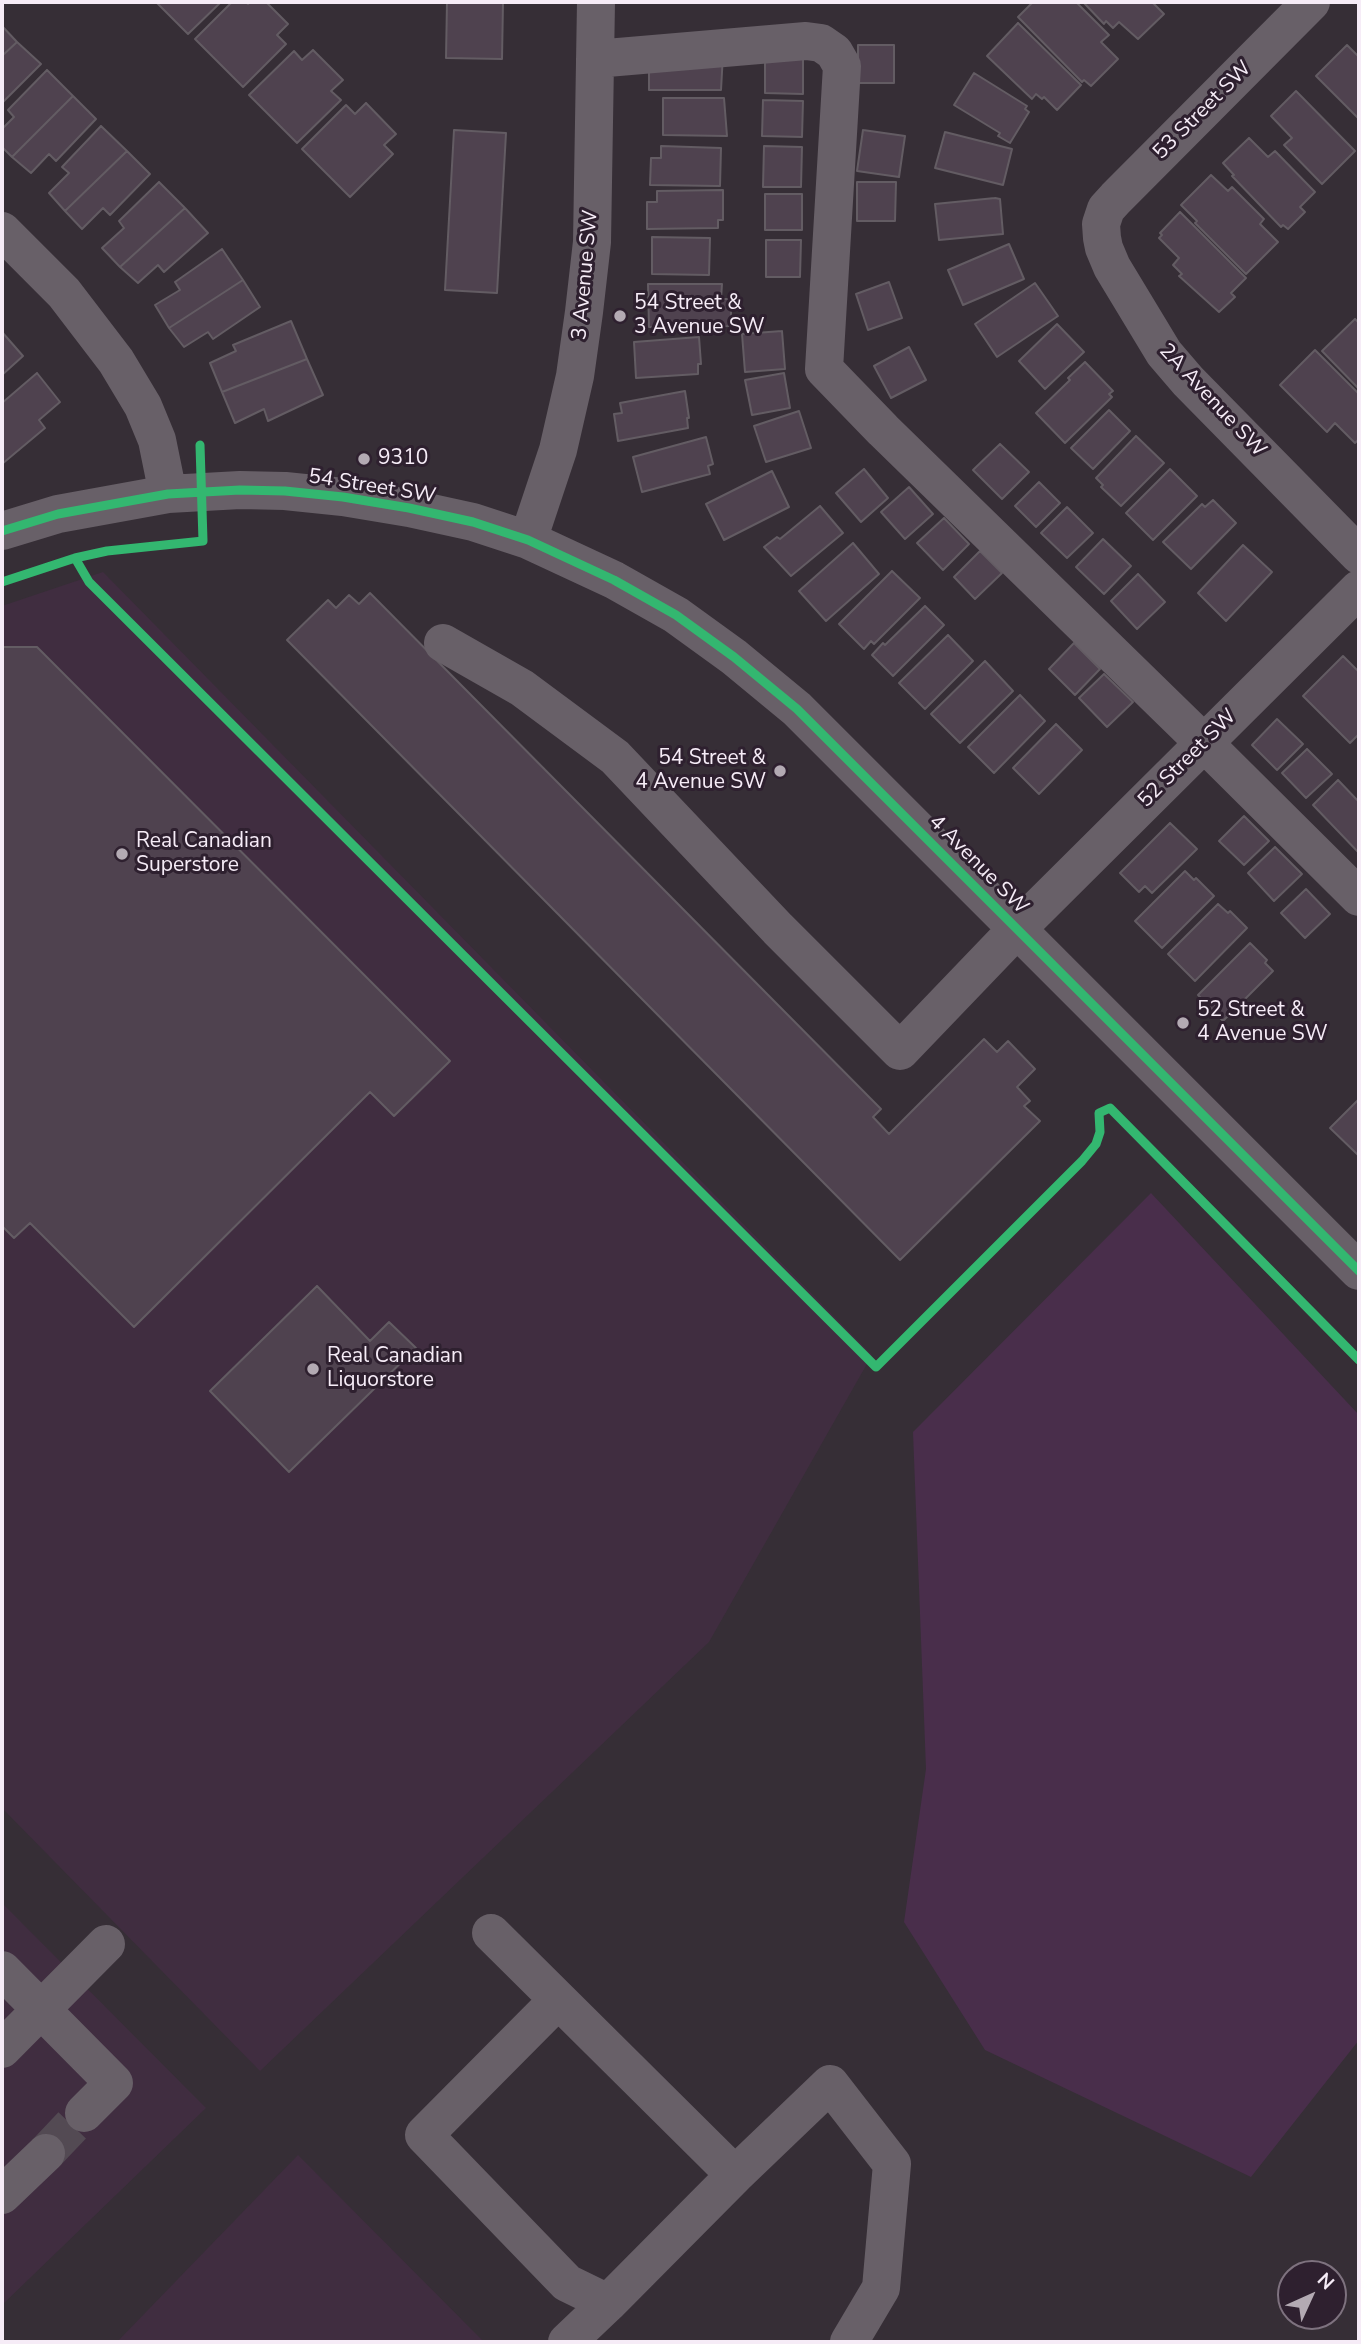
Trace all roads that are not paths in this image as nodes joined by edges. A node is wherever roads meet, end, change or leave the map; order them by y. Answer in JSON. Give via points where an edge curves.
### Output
{"nodes":[{"id":1,"x":596,"y":2,"type":"edge"},
{"id":2,"x":1311,"y":2,"type":"edge"},
{"id":3,"x":595,"y":58,"type":"junction"},
{"id":4,"x":1101,"y":224,"type":"joint"},
{"id":5,"x":2,"y":230,"type":"edge"},
{"id":6,"x":168,"y":494,"type":"junction"},
{"id":7,"x":2,"y":531,"type":"edge"},
{"id":8,"x":528,"y":541,"type":"junction"},
{"id":9,"x":1359,"y":555,"type":"edge"},
{"id":10,"x":1359,"y":589,"type":"edge"},
{"id":11,"x":443,"y":643,"type":"dead end"},
{"id":12,"x":1204,"y":743,"type":"junction"},
{"id":13,"x":1359,"y":897,"type":"edge"},
{"id":14,"x":1017,"y":929,"type":"junction"},
{"id":15,"x":1359,"y":1271,"type":"edge"},
{"id":16,"x":491,"y":1933,"type":"dead end"},
{"id":17,"x":106,"y":1944,"type":"dead end"},
{"id":18,"x":2,"y":1970,"type":"edge"},
{"id":19,"x":558,"y":2000,"type":"junction"},
{"id":20,"x":41,"y":2010,"type":"junction"},
{"id":21,"x":2,"y":2049,"type":"edge"},
{"id":22,"x":84,"y":2113,"type":"tunnel mouth"},
{"id":23,"x":46,"y":2152,"type":"tunnel mouth"},
{"id":24,"x":734,"y":2175,"type":"junction"},
{"id":25,"x":2,"y":2195,"type":"edge"},
{"id":26,"x":608,"y":2303,"type":"junction"},
{"id":27,"x":567,"y":2342,"type":"edge"},
{"id":28,"x":849,"y":2342,"type":"edge"}],
"edges":[{"from":1,"to":3,"type":"street","name":"3 Avenue SW"},
{"from":2,"to":4,"type":"street","name":"53 Street SW","via":[[1116,198]]},
{"from":3,"to":8,"type":"street","name":"3 Avenue SW","via":[[592,242],[584,312],[558,450]]},
{"from":3,"to":12,"type":"street","via":[[806,41],[821,43],[834,52],[842,66],[824,369]]},
{"from":4,"to":9,"type":"street","name":"2A Avenue SW","via":[[1112,267],[1164,353]]},
{"from":5,"to":6,"type":"street","via":[[64,293],[116,361],[143,406]]},
{"from":6,"to":7,"type":"street","name":"54 Street SW","via":[[58,514]]},
{"from":6,"to":8,"type":"street","name":"54 Street SW","via":[[240,490],[343,497],[473,522]]},
{"from":8,"to":14,"type":"street","name":"4 Avenue SW","via":[[614,580],[676,615],[734,657],[842,752]]},
{"from":10,"to":12,"type":"street","name":"52 Street SW"},
{"from":11,"to":14,"type":"street","name":"52 Street SW","via":[[522,688],[615,757],[900,1051]]},
{"from":12,"to":13,"type":"street"},
{"from":12,"to":14,"type":"street","name":"52 Street SW"},
{"from":14,"to":15,"type":"street","name":"4 Avenue SW"},
{"from":16,"to":19,"type":"street"},
{"from":17,"to":20,"type":"street"},
{"from":18,"to":20,"type":"street"},
{"from":19,"to":24,"type":"street"},
{"from":19,"to":26,"type":"street","via":[[424,2135],[567,2283]]},
{"from":20,"to":21,"type":"street"},
{"from":20,"to":22,"type":"street","via":[[114,2083]]},
{"from":23,"to":25,"type":"street"},
{"from":24,"to":26,"type":"street"},
{"from":24,"to":28,"type":"street","via":[[830,2084],[892,2164],[881,2288]]},
{"from":26,"to":27,"type":"street"}]}
